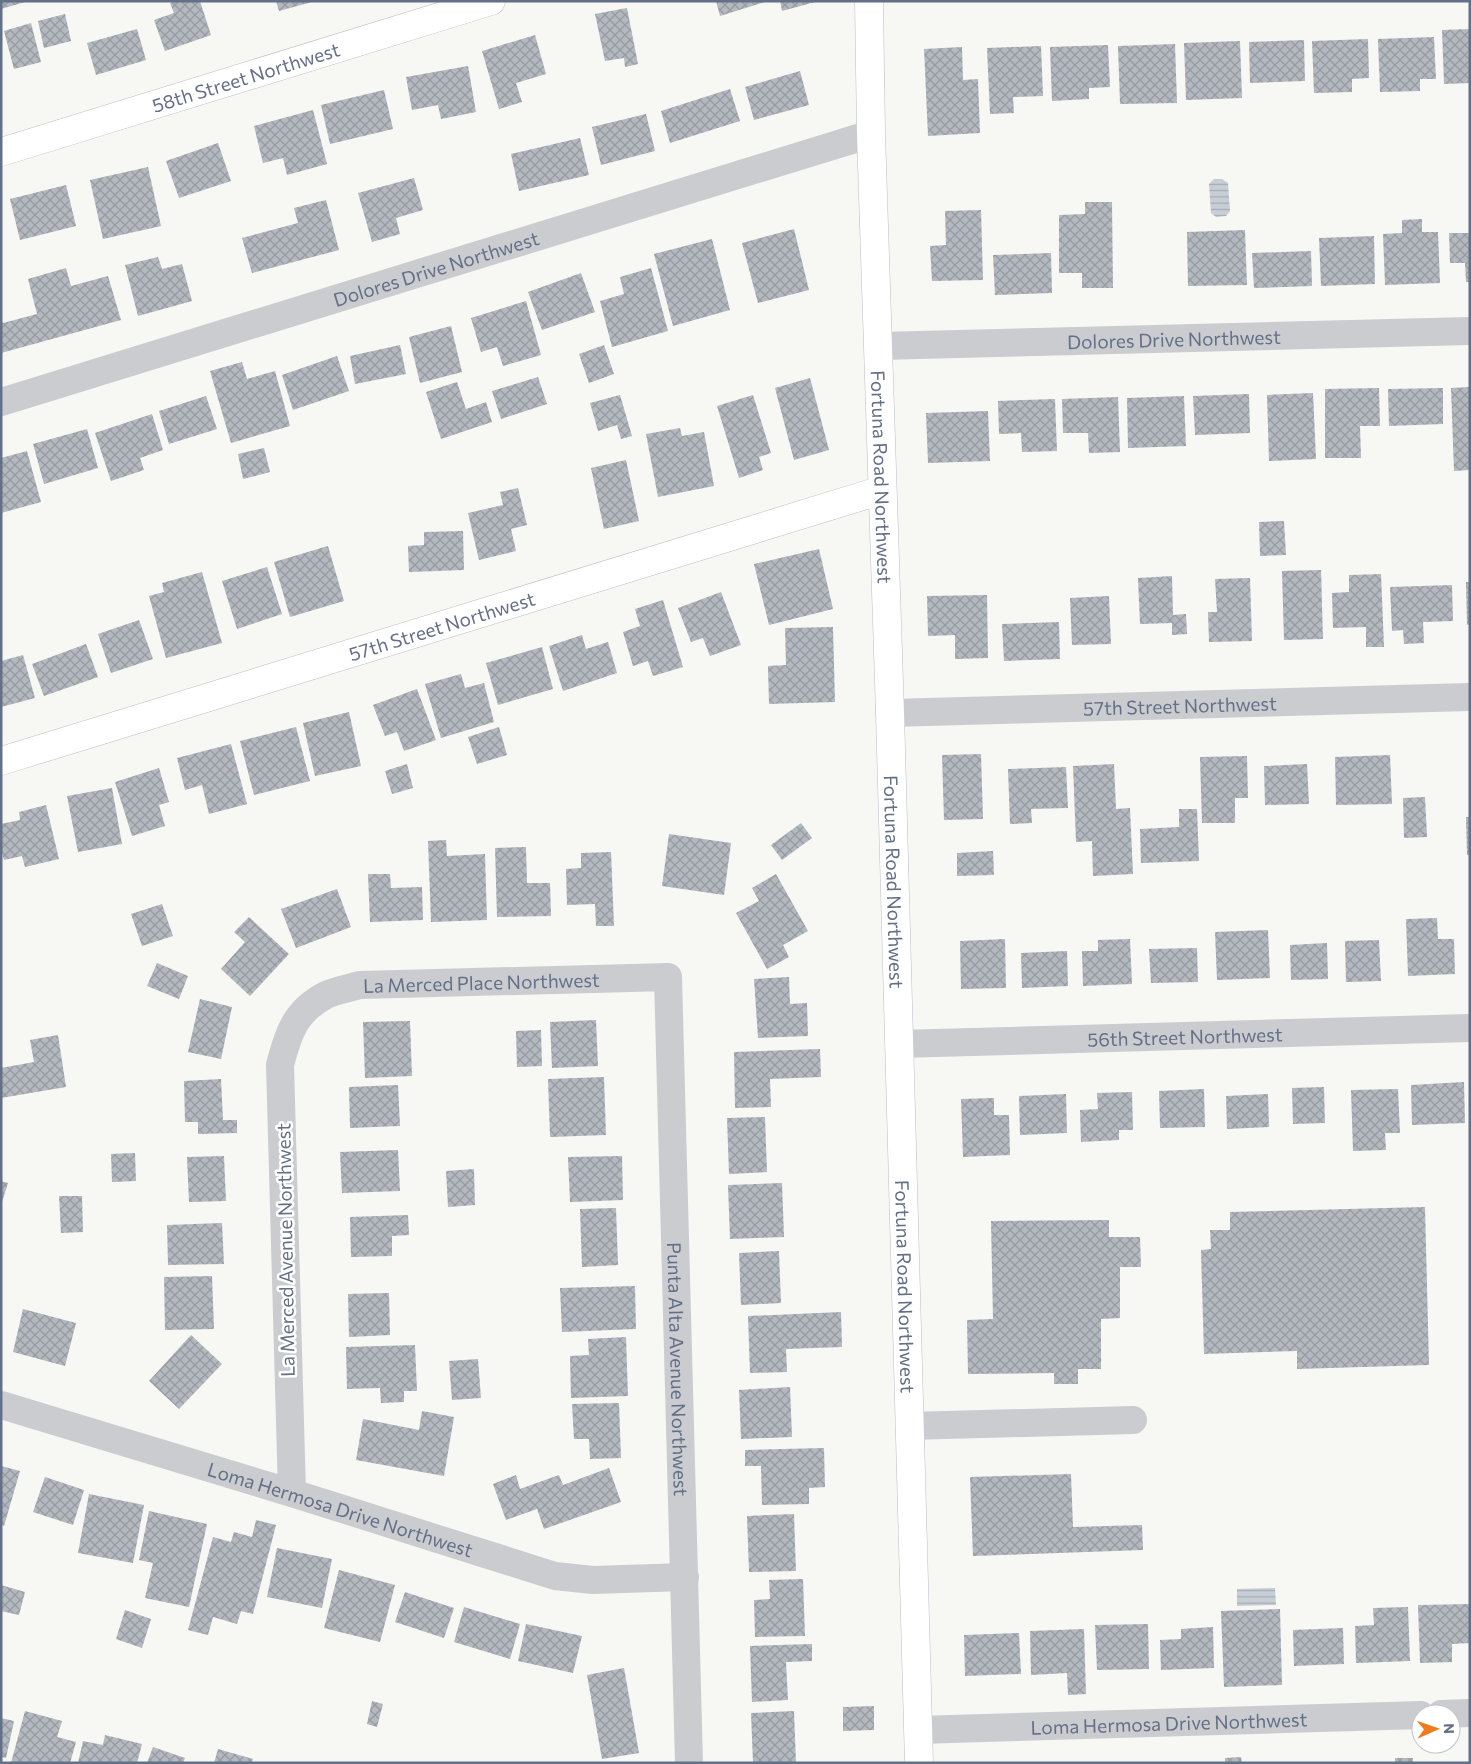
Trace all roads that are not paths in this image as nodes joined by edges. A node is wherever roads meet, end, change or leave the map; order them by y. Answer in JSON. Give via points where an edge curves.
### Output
{"nodes":[{"id":1,"x":491,"y":1,"type":"edge"},
{"id":2,"x":869,"y":1,"type":"edge"},
{"id":3,"x":871,"y":134,"type":"junction"},
{"id":4,"x":1,"y":152,"type":"edge"},
{"id":5,"x":1470,"y":331,"type":"edge"},
{"id":6,"x":879,"y":346,"type":"junction"},
{"id":7,"x":1,"y":402,"type":"edge"},
{"id":8,"x":882,"y":490,"type":"junction"},
{"id":9,"x":1470,"y":697,"type":"edge"},
{"id":10,"x":890,"y":713,"type":"junction"},
{"id":11,"x":1,"y":761,"type":"edge"},
{"id":12,"x":668,"y":977,"type":"joint"},
{"id":13,"x":303,"y":1011,"type":"joint"},
{"id":14,"x":1470,"y":1028,"type":"edge"},
{"id":15,"x":899,"y":1044,"type":"junction"},
{"id":16,"x":1,"y":1405,"type":"edge"},
{"id":17,"x":1133,"y":1420,"type":"dead end"},
{"id":18,"x":909,"y":1426,"type":"junction"},
{"id":19,"x":292,"y":1493,"type":"junction"},
{"id":20,"x":684,"y":1577,"type":"junction"},
{"id":21,"x":1411,"y":1715,"type":"edge"},
{"id":22,"x":918,"y":1730,"type":"junction"},
{"id":23,"x":689,"y":1763,"type":"edge"},
{"id":24,"x":919,"y":1763,"type":"edge"}],
"edges":[{"from":1,"to":4,"type":"street","name":"58th Street Northwest"},
{"from":2,"to":3,"type":"street","name":"Fortuna Road Northwest"},
{"from":3,"to":6,"type":"street","name":"Fortuna Road Northwest"},
{"from":3,"to":7,"type":"street","name":"Dolores Drive Northwest"},
{"from":5,"to":6,"type":"street","name":"Dolores Drive Northwest"},
{"from":6,"to":8,"type":"street","name":"Fortuna Road Northwest"},
{"from":8,"to":10,"type":"street","name":"Fortuna Road Northwest"},
{"from":8,"to":11,"type":"street","name":"57th Street Northwest"},
{"from":9,"to":10,"type":"street","name":"57th Street Northwest"},
{"from":10,"to":15,"type":"street","name":"Fortuna Road Northwest"},
{"from":12,"to":13,"type":"street","name":"La Merced Place Northwest","via":[[360,986],[327,994]]},
{"from":12,"to":20,"type":"street","name":"Punta Alta Avenue Northwest"},
{"from":13,"to":19,"type":"street","name":"La Merced Avenue Northwest","via":[[288,1036],[280,1065]]},
{"from":14,"to":15,"type":"street","name":"56th Street Northwest"},
{"from":15,"to":18,"type":"street","name":"Fortuna Road Northwest"},
{"from":16,"to":19,"type":"street","name":"Loma Hermosa Drive Northwest"},
{"from":17,"to":18,"type":"street"},
{"from":18,"to":22,"type":"street","name":"Fortuna Road Northwest"},
{"from":19,"to":20,"type":"street","name":"Loma Hermosa Drive Northwest","via":[[556,1576],[593,1580]]},
{"from":20,"to":23,"type":"street","name":"Punta Alta Avenue Northwest"},
{"from":21,"to":22,"type":"street","name":"Loma Hermosa Drive Northwest"},
{"from":22,"to":24,"type":"street","name":"Fortuna Road Northwest"}]}
